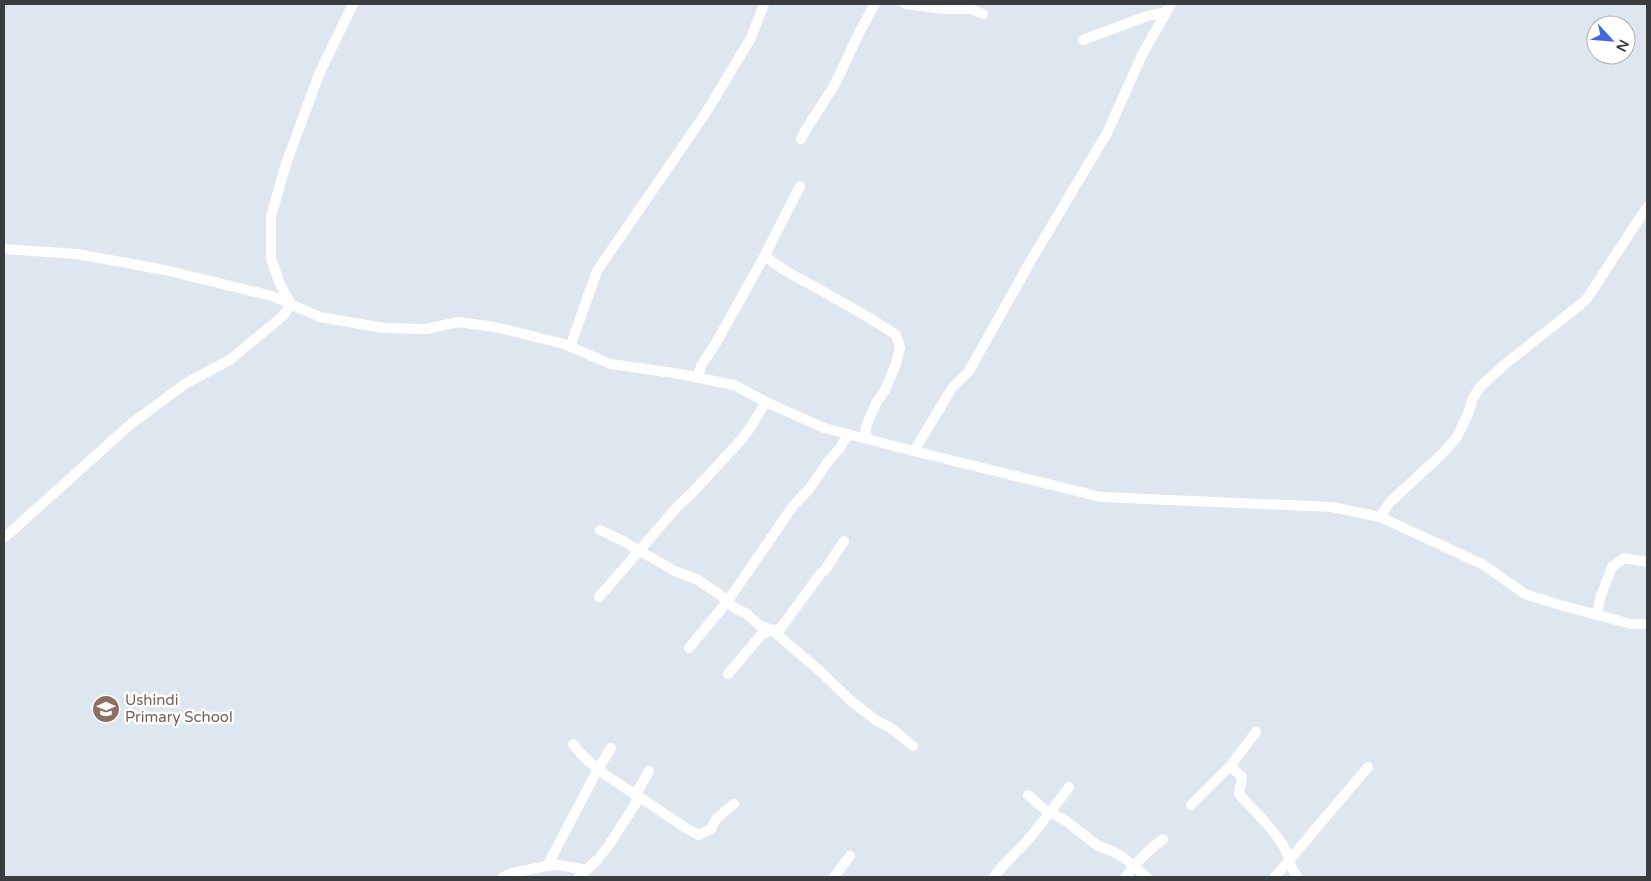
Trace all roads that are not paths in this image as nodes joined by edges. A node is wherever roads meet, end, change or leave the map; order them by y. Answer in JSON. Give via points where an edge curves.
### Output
{"nodes":[{"id":1,"x":354,"y":4,"type":"edge"},
{"id":2,"x":764,"y":4,"type":"edge"},
{"id":3,"x":875,"y":4,"type":"edge"},
{"id":4,"x":905,"y":4,"type":"edge"},
{"id":5,"x":1169,"y":7,"type":"edge"},
{"id":6,"x":983,"y":14,"type":"dead end"},
{"id":7,"x":1083,"y":40,"type":"dead end"},
{"id":8,"x":802,"y":139,"type":"dead end"},
{"id":9,"x":800,"y":186,"type":"dead end"},
{"id":10,"x":1647,"y":207,"type":"edge"},
{"id":11,"x":4,"y":249,"type":"edge"},
{"id":12,"x":765,"y":255,"type":"junction"},
{"id":13,"x":291,"y":304,"type":"junction"},
{"id":14,"x":570,"y":347,"type":"junction"},
{"id":15,"x":698,"y":378,"type":"junction"},
{"id":16,"x":766,"y":402,"type":"junction"},
{"id":17,"x":848,"y":434,"type":"junction"},
{"id":18,"x":868,"y":439,"type":"junction"},
{"id":19,"x":914,"y":452,"type":"junction"},
{"id":20,"x":1380,"y":517,"type":"junction"},
{"id":21,"x":600,"y":530,"type":"dead end"},
{"id":22,"x":4,"y":538,"type":"edge"},
{"id":23,"x":844,"y":541,"type":"dead end"},
{"id":24,"x":640,"y":551,"type":"junction"},
{"id":25,"x":1647,"y":562,"type":"edge"},
{"id":26,"x":599,"y":597,"type":"dead end"},
{"id":27,"x":727,"y":602,"type":"junction"},
{"id":28,"x":1597,"y":615,"type":"junction"},
{"id":29,"x":1647,"y":624,"type":"edge"},
{"id":30,"x":772,"y":630,"type":"junction"},
{"id":31,"x":689,"y":648,"type":"dead end"},
{"id":32,"x":728,"y":674,"type":"dead end"},
{"id":33,"x":1256,"y":732,"type":"dead end"},
{"id":34,"x":573,"y":744,"type":"dead end"},
{"id":35,"x":913,"y":746,"type":"dead end"},
{"id":36,"x":611,"y":748,"type":"dead end"},
{"id":37,"x":1230,"y":766,"type":"junction"},
{"id":38,"x":1368,"y":767,"type":"dead end"},
{"id":39,"x":598,"y":769,"type":"junction"},
{"id":40,"x":649,"y":771,"type":"dead end"},
{"id":41,"x":1069,"y":787,"type":"dead end"},
{"id":42,"x":636,"y":794,"type":"junction"},
{"id":43,"x":1028,"y":795,"type":"dead end"},
{"id":44,"x":734,"y":804,"type":"dead end"},
{"id":45,"x":1191,"y":806,"type":"dead end"},
{"id":46,"x":1050,"y":812,"type":"junction"},
{"id":47,"x":1163,"y":839,"type":"dead end"},
{"id":48,"x":850,"y":856,"type":"dead end"},
{"id":49,"x":1290,"y":859,"type":"junction"},
{"id":50,"x":548,"y":866,"type":"junction"},
{"id":51,"x":1134,"y":866,"type":"junction"},
{"id":52,"x":587,"y":870,"type":"junction"},
{"id":53,"x":503,"y":877,"type":"edge"},
{"id":54,"x":578,"y":877,"type":"edge"},
{"id":55,"x":834,"y":877,"type":"edge"},
{"id":56,"x":994,"y":877,"type":"edge"},
{"id":57,"x":1126,"y":877,"type":"edge"},
{"id":58,"x":1146,"y":877,"type":"edge"},
{"id":59,"x":1275,"y":877,"type":"edge"},
{"id":60,"x":1297,"y":877,"type":"edge"}],
"edges":[{"from":1,"to":13,"type":"street","via":[[320,72],[287,161],[271,216],[271,259]]},
{"from":2,"to":14,"type":"street","via":[[751,38],[705,114],[598,271]]},
{"from":3,"to":8,"type":"street","via":[[835,84]]},
{"from":4,"to":6,"type":"street","via":[[970,9]]},
{"from":5,"to":7,"type":"street","via":[[1162,14],[1147,16]]},
{"from":5,"to":19,"type":"street","via":[[1143,54],[1107,133],[969,372],[952,388]]},
{"from":9,"to":12,"type":"street"},
{"from":10,"to":20,"type":"street","via":[[1586,300],[1480,387],[1457,436],[1390,502]]},
{"from":11,"to":13,"type":"street","via":[[77,254],[165,270],[272,296]]},
{"from":12,"to":15,"type":"street","via":[[701,366]]},
{"from":12,"to":18,"type":"street","via":[[896,335],[900,347],[896,364],[865,432]]},
{"from":13,"to":14,"type":"street","via":[[320,317],[384,328],[426,329],[458,322],[495,327]]},
{"from":13,"to":22,"type":"street","via":[[284,316],[230,359],[185,384],[132,423]]},
{"from":14,"to":15,"type":"street","via":[[611,364]]},
{"from":15,"to":16,"type":"street","via":[[734,385]]},
{"from":16,"to":17,"type":"street","via":[[824,428]]},
{"from":16,"to":24,"type":"street","via":[[741,440]]},
{"from":17,"to":18,"type":"street"},
{"from":17,"to":27,"type":"street","via":[[810,488],[793,506]]},
{"from":18,"to":19,"type":"street"},
{"from":19,"to":20,"type":"street","via":[[1101,497],[1332,507]]},
{"from":20,"to":28,"type":"street","via":[[1482,564],[1525,594]]},
{"from":21,"to":24,"type":"street"},
{"from":23,"to":30,"type":"street","via":[[785,623],[780,629]]},
{"from":24,"to":26,"type":"street"},
{"from":24,"to":27,"type":"street","via":[[696,579]]},
{"from":25,"to":28,"type":"street","via":[[1624,558],[1612,568]]},
{"from":27,"to":30,"type":"street"},
{"from":27,"to":31,"type":"street"},
{"from":28,"to":29,"type":"street","via":[[1631,624]]},
{"from":30,"to":32,"type":"street","via":[[761,635]]},
{"from":30,"to":35,"type":"street","via":[[850,700]]},
{"from":33,"to":37,"type":"street"},
{"from":34,"to":39,"type":"street"},
{"from":36,"to":39,"type":"street"},
{"from":37,"to":45,"type":"street"},
{"from":37,"to":49,"type":"street","via":[[1242,777],[1239,794],[1273,830]]},
{"from":38,"to":49,"type":"street"},
{"from":39,"to":42,"type":"street"},
{"from":39,"to":50,"type":"street"},
{"from":40,"to":42,"type":"street"},
{"from":41,"to":46,"type":"street"},
{"from":42,"to":44,"type":"street","via":[[699,836],[711,829],[716,819]]},
{"from":42,"to":52,"type":"street","via":[[636,803],[609,845]]},
{"from":43,"to":46,"type":"street"},
{"from":46,"to":51,"type":"street","via":[[1098,846]]},
{"from":46,"to":56,"type":"street"},
{"from":47,"to":51,"type":"street"},
{"from":48,"to":55,"type":"street"},
{"from":49,"to":59,"type":"street"},
{"from":49,"to":60,"type":"street","via":[[1291,869]]},
{"from":50,"to":52,"type":"street"},
{"from":50,"to":53,"type":"street"},
{"from":51,"to":57,"type":"street"},
{"from":51,"to":58,"type":"street"},
{"from":52,"to":54,"type":"street"}]}
